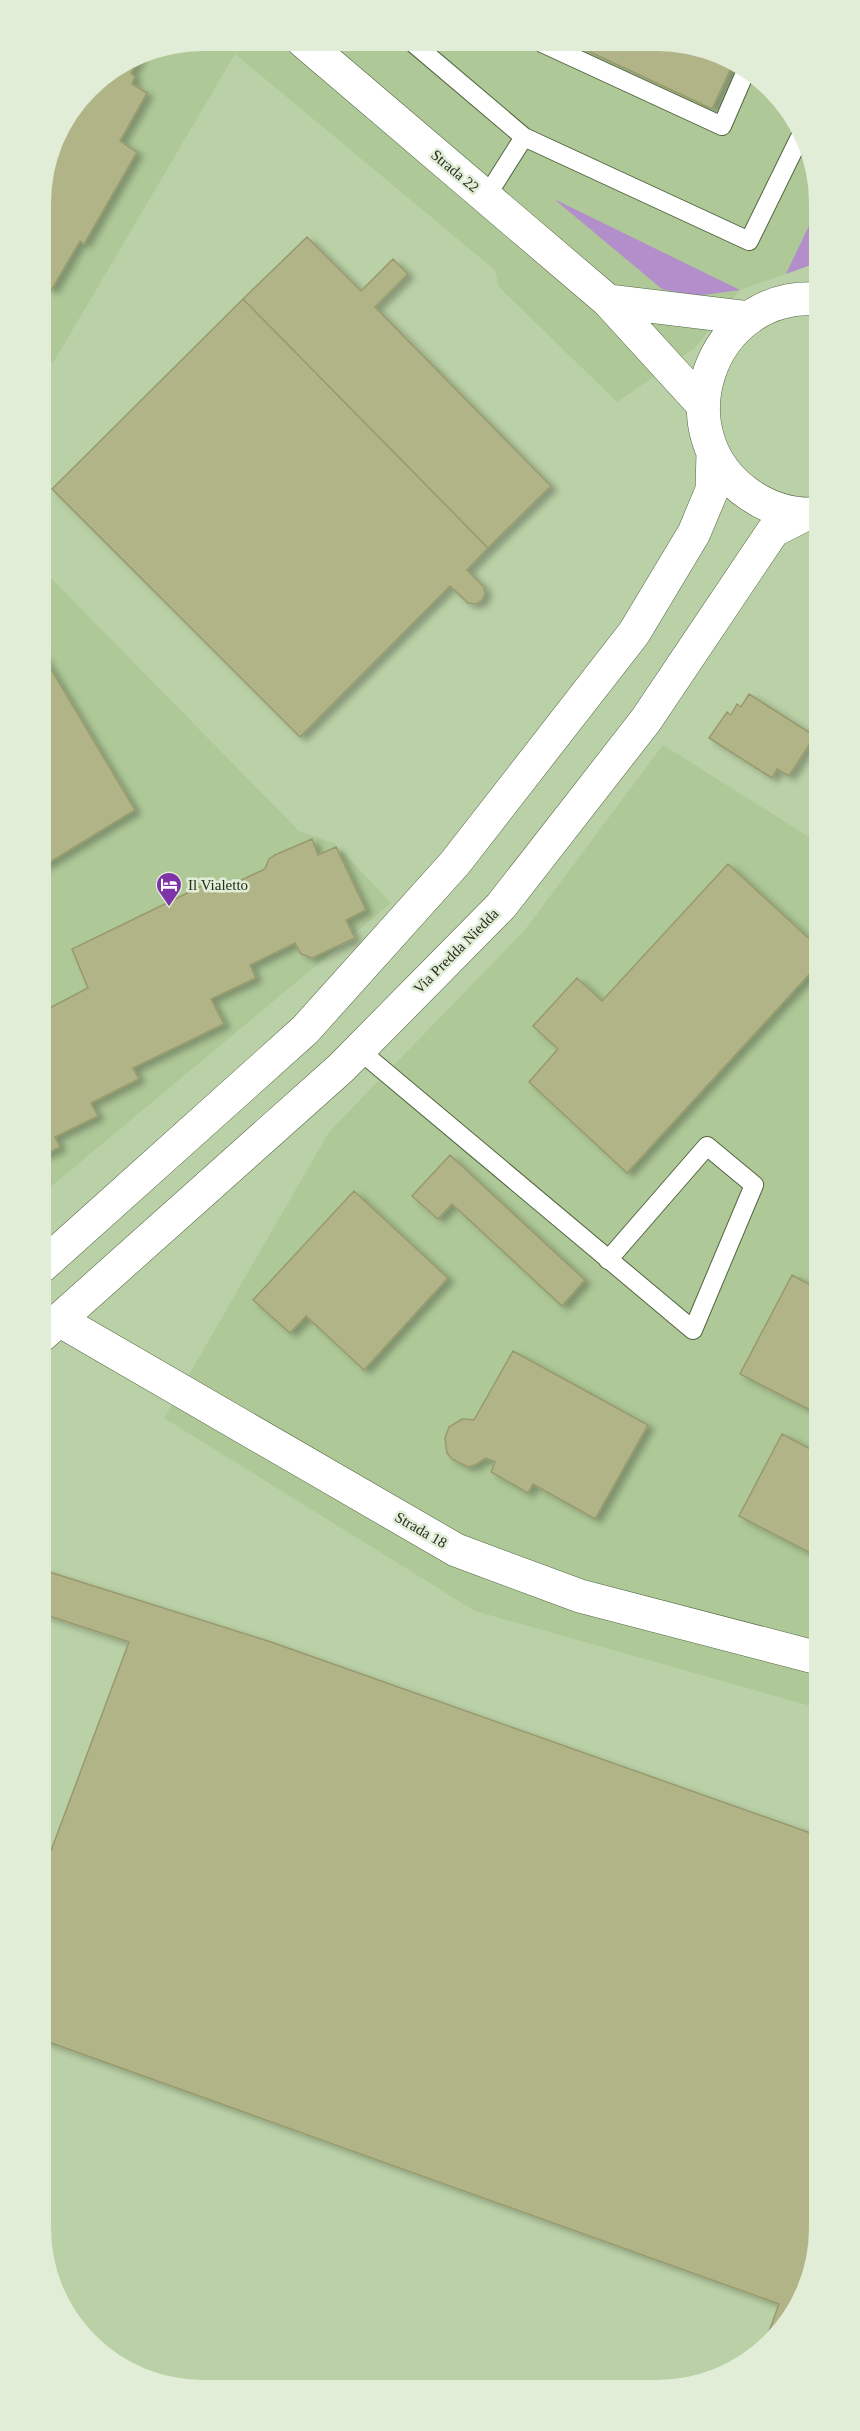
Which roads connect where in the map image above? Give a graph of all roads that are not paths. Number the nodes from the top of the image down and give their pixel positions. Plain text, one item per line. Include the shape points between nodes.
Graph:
1 (315, 51) edge
2 (423, 51) edge
3 (559, 51) edge
4 (743, 78) edge
5 (524, 137) junction
6 (797, 144) edge
7 (486, 197) junction
8 (809, 297) edge
9 (608, 301) junction
10 (749, 318) junction
11 (704, 405) junction
12 (713, 452) junction
13 (809, 514) edge
14 (809, 515) edge
15 (359, 1050) junction
16 (51, 1258) edge
17 (608, 1260) junction
18 (51, 1328) edge
19 (809, 1656) edge

1 - 7 main road, Strada 22
2 - 5 lane
3 - 4 lane via 722,126
5 - 6 lane via 749,242
5 - 7 lane
7 - 9 main road, Strada 22
8 - 10 main road via 765,308
9 - 10 main road
9 - 11 main road, Strada 22
10 - 11 main road via 729,335 716,356 706,380
11 - 12 main road
12 - 13 main road via 742,489 761,502
12 - 16 main road via 712,490 694,533 634,633 455,863 305,1030
14 - 15 main road, Via Predda Niedda via 773,531 646,720 501,906
15 - 17 lane
15 - 18 main road, Via Predda Niedda
17 - 17 lane via 693,1330 754,1185 707,1146
18 - 19 main road, Strada 18 via 456,1550 580,1596

